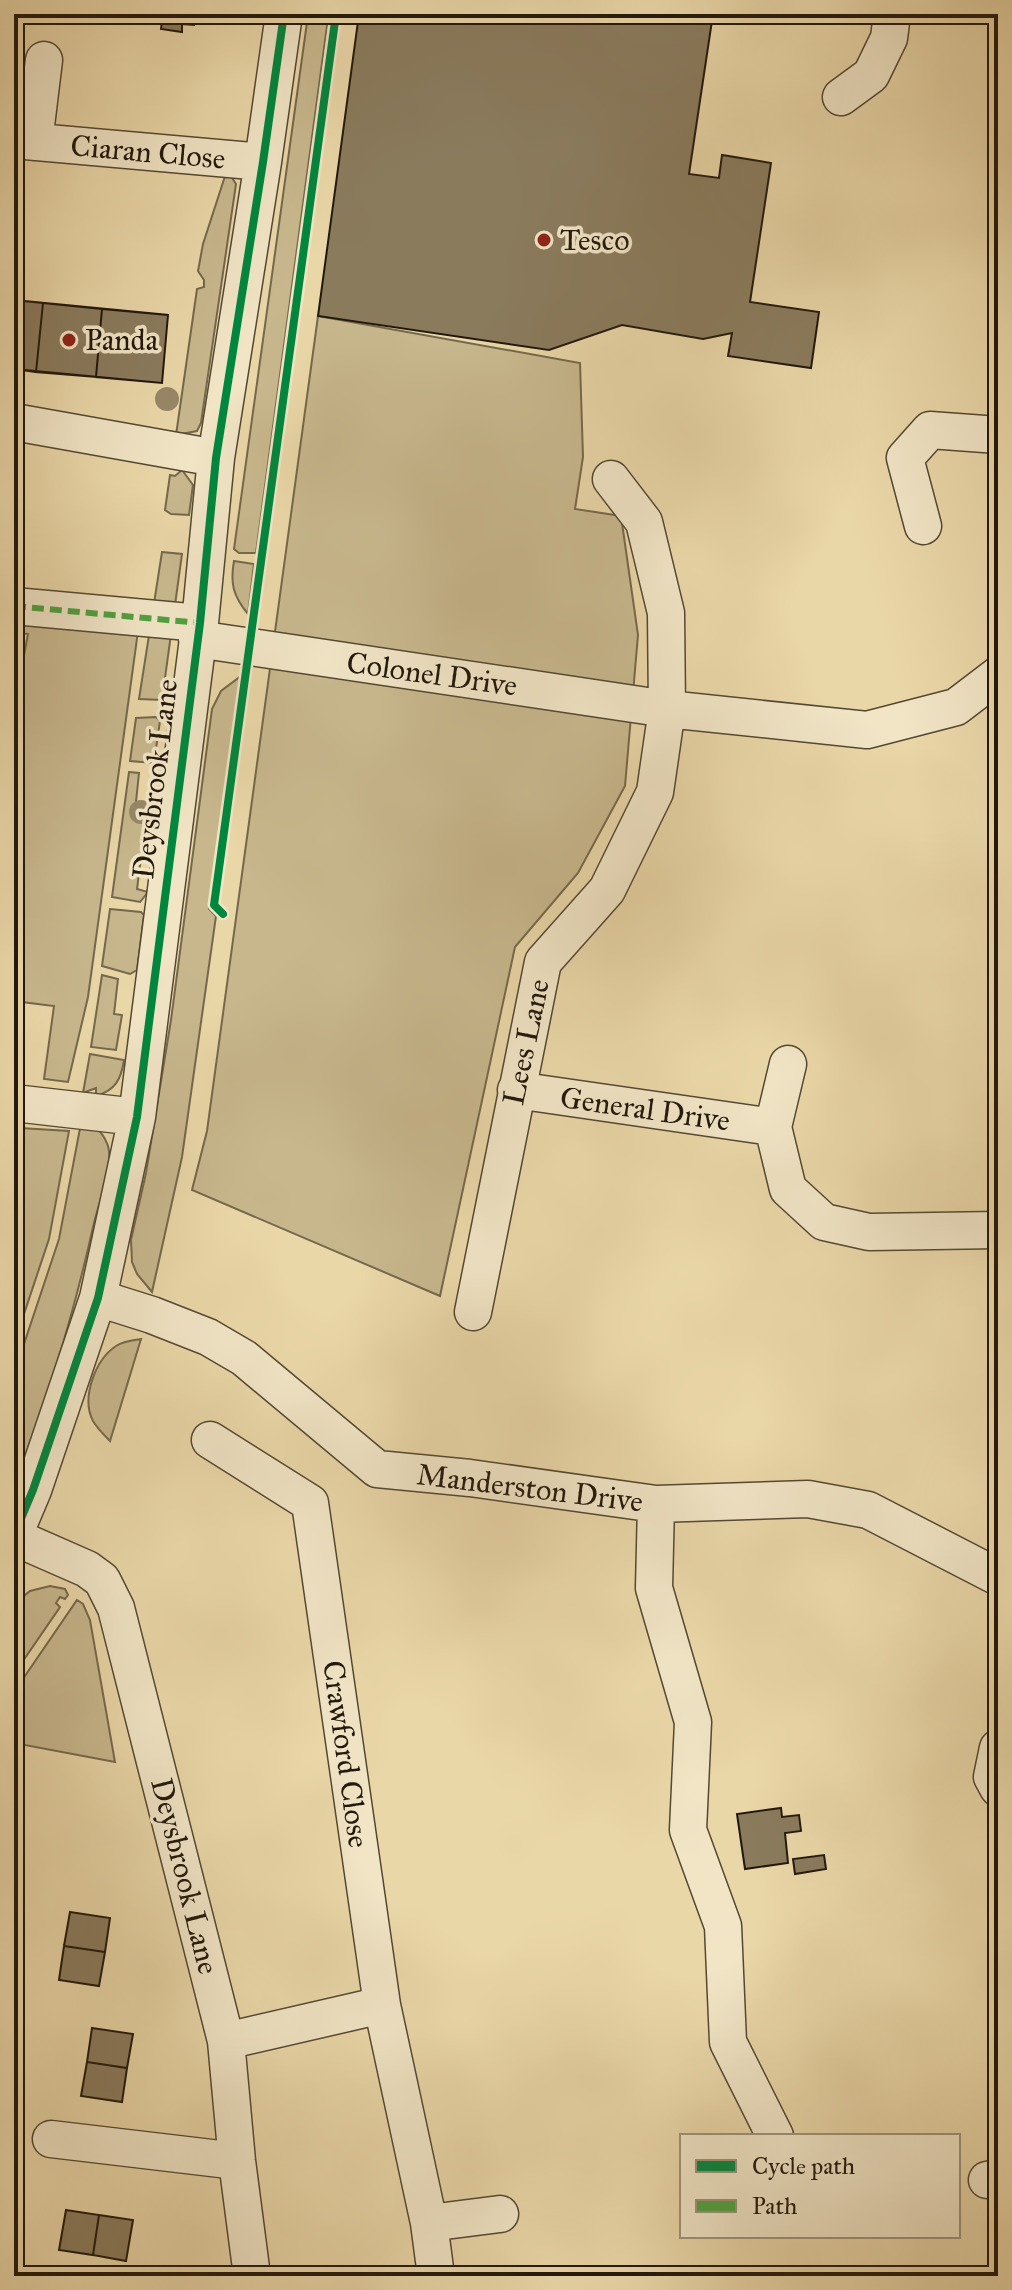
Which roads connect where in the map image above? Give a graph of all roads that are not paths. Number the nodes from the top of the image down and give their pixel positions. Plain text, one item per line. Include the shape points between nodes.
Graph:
1 (284, 14) edge
2 (892, 14) edge
3 (44, 60) dead end
4 (841, 97) dead end
5 (24, 141) edge
6 (263, 162) junction
7 (14, 422) edge
8 (998, 435) edge
9 (216, 458) junction
10 (611, 479) dead end
11 (923, 526) dead end
12 (14, 606) edge
13 (199, 631) junction
14 (998, 675) edge
15 (667, 709) junction
16 (788, 1064) dead end
17 (516, 1090) junction
18 (14, 1103) edge
19 (137, 1117) junction
20 (773, 1127) junction
21 (998, 1230) edge
22 (98, 1298) junction
23 (473, 1312) dead end
24 (210, 1440) dead end
25 (656, 1504) junction
26 (14, 1536) edge
27 (998, 1577) edge
28 (998, 1748) edge
29 (998, 1788) edge
30 (382, 2005) junction
31 (226, 2041) junction
32 (774, 2134) edge
33 (51, 2139) dead end
34 (237, 2161) junction
35 (500, 2214) dead end
36 (429, 2223) junction
37 (252, 2276) edge
38 (436, 2276) edge

1 - 6 street, Deysbrook Lane
2 - 4 street via 889,38 871,75
3 - 5 street, Ciaran Close
5 - 6 street, Ciaran Close
6 - 9 street, Deysbrook Lane
7 - 9 street
8 - 11 street via 930,430 905,458
9 - 13 street, Deysbrook Lane
10 - 15 street via 644,522 648,537 666,613
12 - 13 street, Colonel Drive
13 - 15 street, Colonel Drive
13 - 19 street, Deysbrook Lane
14 - 15 street, Colonel Drive via 956,707 867,730
15 - 17 street, Lees Lane via 655,792 607,890 543,962
16 - 20 street, General Drive
17 - 20 street, General Drive
17 - 23 street, Lees Lane
18 - 19 street
19 - 22 street, Deysbrook Lane
20 - 21 street, General Drive via 788,1189 824,1222 869,1232
22 - 25 street, Manderston Drive via 208,1337 244,1358 377,1469
22 - 26 street, Deysbrook Lane
24 - 30 street, Crawford Close via 310,1503
25 - 27 street, Manderston Drive via 808,1499 868,1510
25 - 32 street via 654,1588 693,1722 688,1830 723,1926 728,2042
26 - 31 street, Deysbrook Lane via 87,1569 102,1580 116,1608
28 - 29 street via 992,1777
30 - 31 street
30 - 36 street, Crawford Close
31 - 34 street, Deysbrook Lane
33 - 34 street
34 - 37 street, Deysbrook Lane
35 - 36 street
36 - 38 street, Crawford Close

